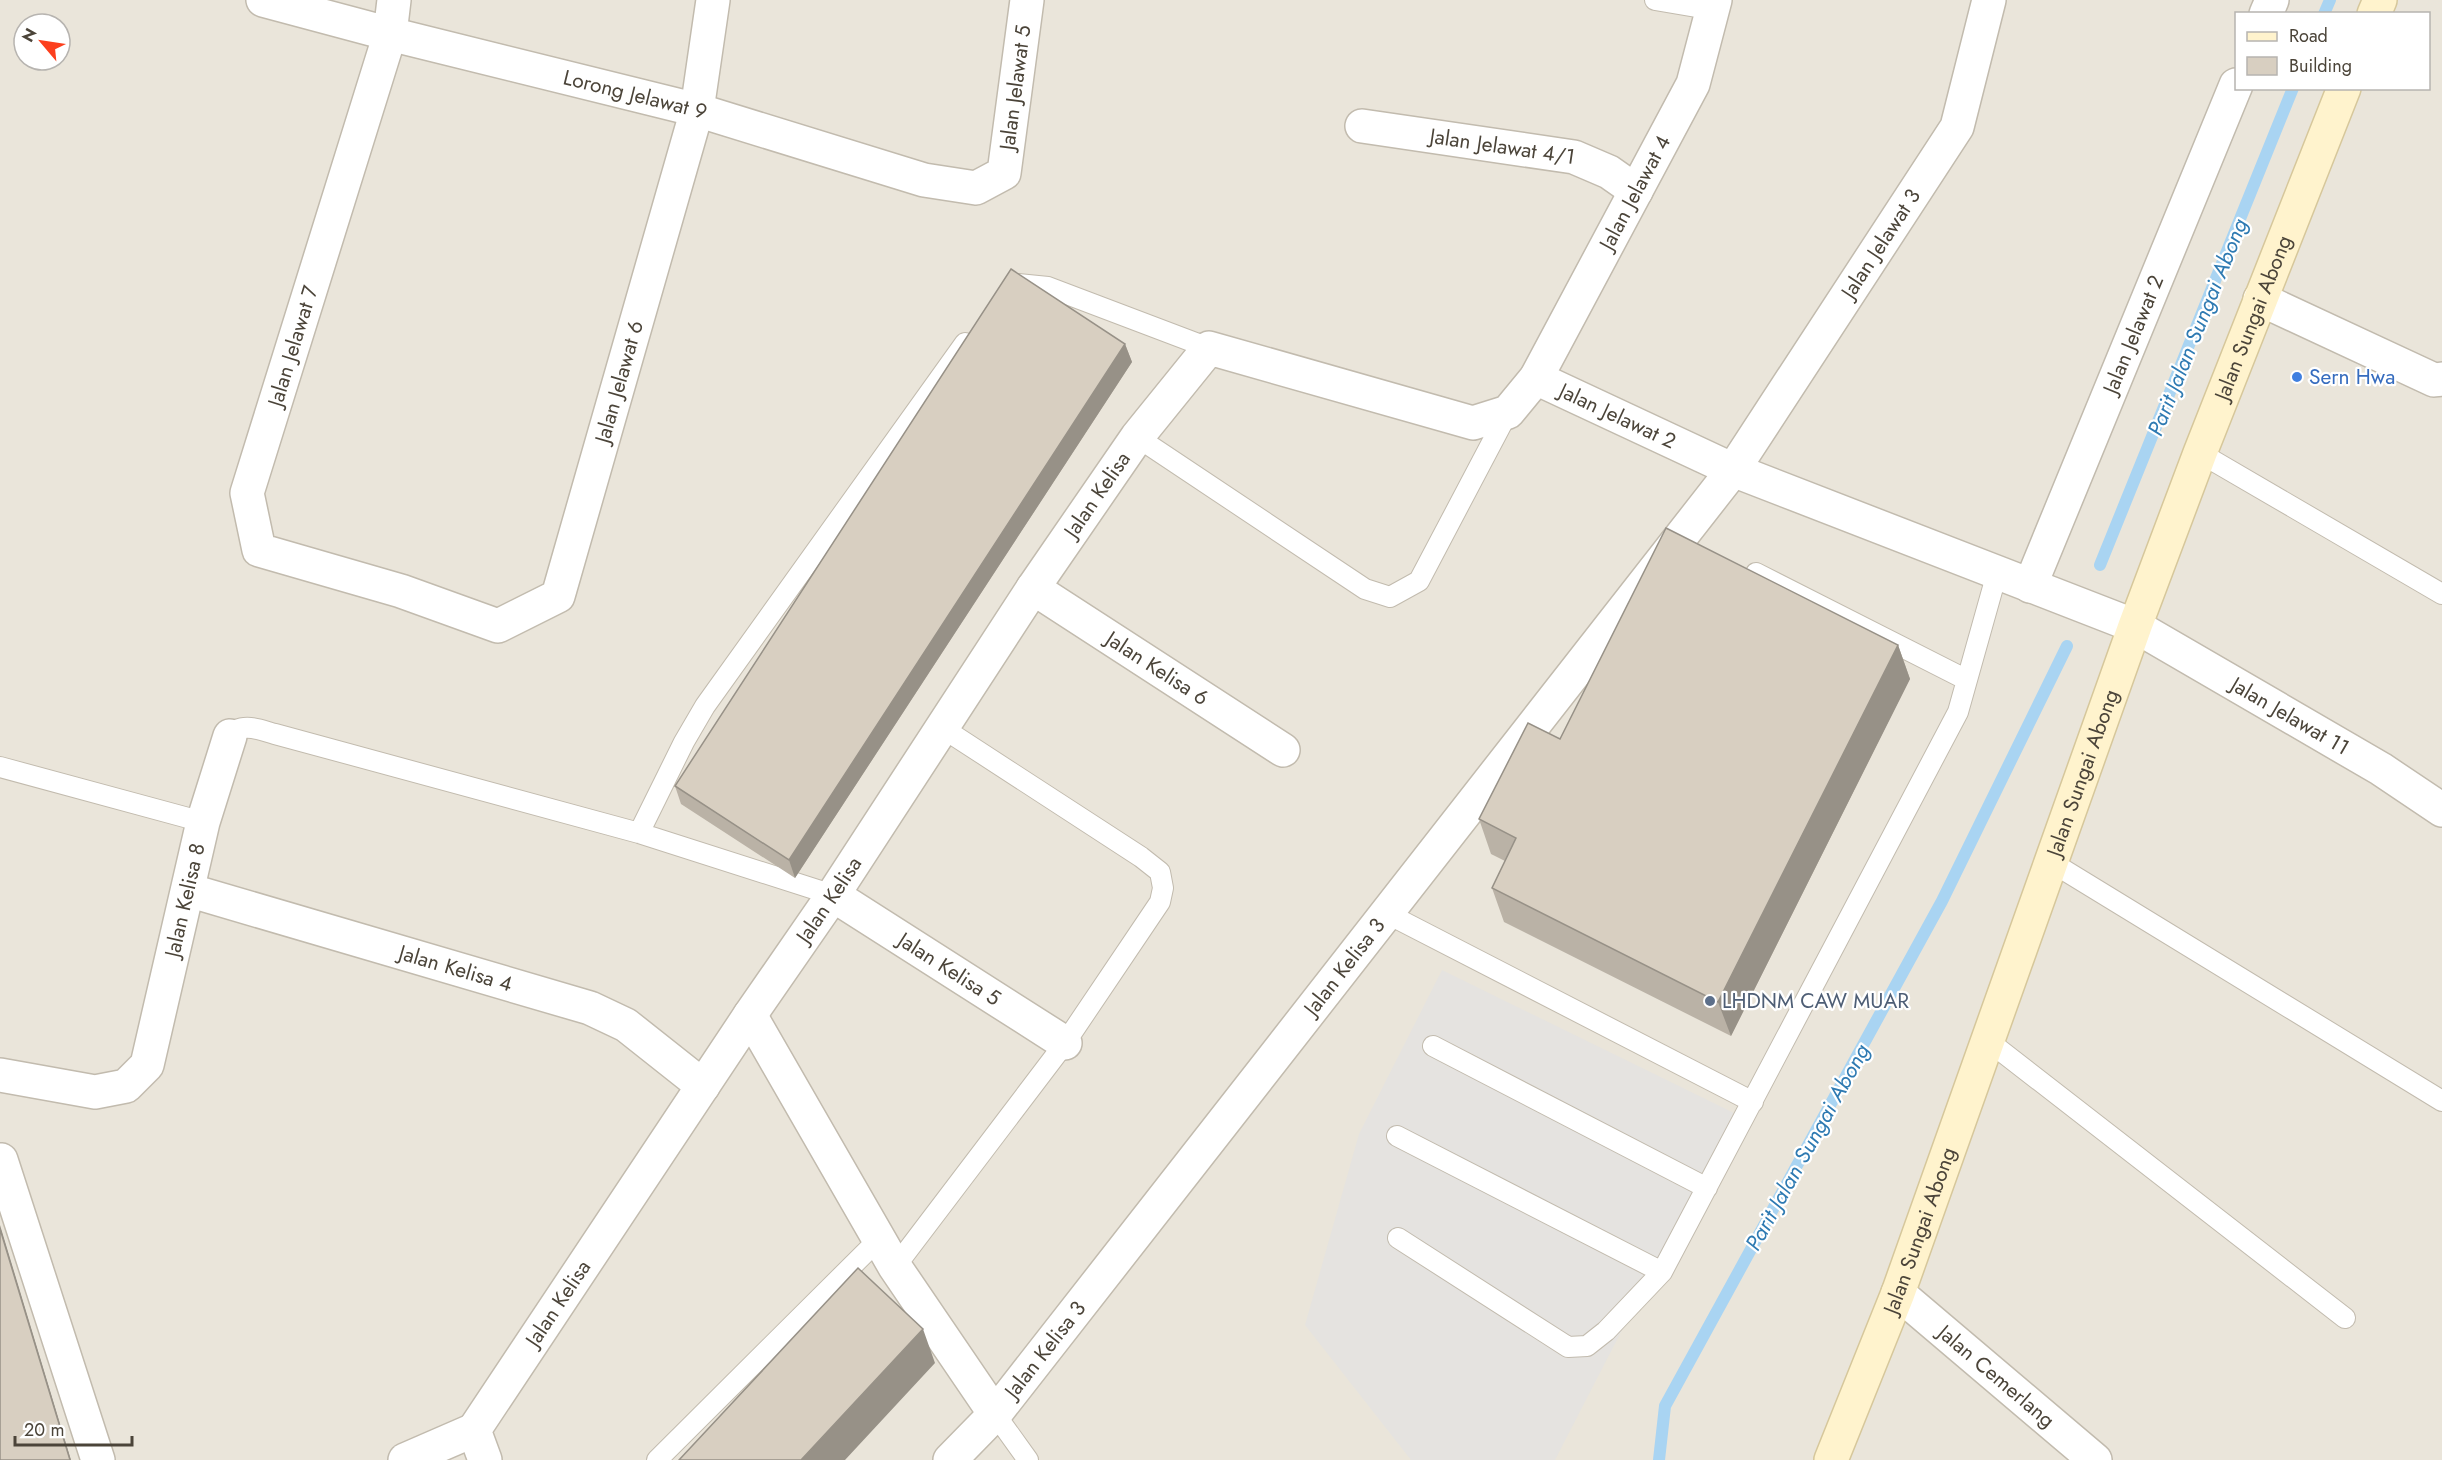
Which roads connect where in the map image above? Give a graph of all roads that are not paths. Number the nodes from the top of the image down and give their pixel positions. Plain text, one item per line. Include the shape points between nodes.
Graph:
1 (262, 0) edge
2 (394, 0) edge
3 (712, 0) edge
4 (1027, 0) edge
5 (1654, 0) edge
6 (1989, 0) edge
7 (1714, 5) edge
8 (390, 34) junction
9 (2235, 88) edge
10 (2343, 90) edge
11 (698, 110) junction
12 (1362, 126) dead end
13 (1004, 173) joint
14 (1636, 191) junction
15 (2260, 299) junction
16 (997, 300) edge
17 (975, 328) edge
18 (1209, 348) junction
19 (1536, 378) junction
20 (2442, 379) edge
21 (1508, 412) junction
22 (1137, 437) junction
23 (2200, 453) junction
24 (1733, 470) junction
25 (1755, 573) edge
26 (1996, 573) junction
27 (1033, 588) junction
28 (2041, 590) junction
29 (401, 591) joint
30 (2442, 594) edge
31 (2135, 626) junction
32 (1967, 680) junction
33 (942, 727) junction
34 (230, 736) joint
35 (1283, 750) dead end
36 (0, 767) edge
37 (2442, 810) edge
38 (203, 822) junction
39 (639, 833) junction
40 (2051, 862) junction
41 (188, 890) junction
42 (832, 895) junction
43 (1388, 914) junction
44 (750, 1015) junction
45 (1988, 1040) junction
46 (1065, 1043) junction
47 (1433, 1046) dead end
48 (0, 1075) edge
49 (704, 1086) junction
50 (2442, 1101) edge
51 (1753, 1102) junction
52 (1397, 1136) dead end
53 (1, 1160) edge
54 (1707, 1188) junction
55 (1398, 1238) dead end
56 (879, 1239) junction
57 (895, 1267) junction
58 (1662, 1272) junction
59 (1898, 1293) junction
60 (2345, 1318) dead end
61 (995, 1414) junction
62 (479, 1445) edge
63 (98, 1460) edge
64 (405, 1460) edge
65 (657, 1460) edge
66 (950, 1460) edge
67 (1028, 1460) edge
68 (1831, 1460) edge
69 (2095, 1460) edge

1 - 8 street, Lorong Jelawat 9
2 - 8 street, Jalan Jelawat 7
3 - 11 street, Jalan Jelawat 6
4 - 13 street, Jalan Jelawat 5
5 - 7 lane
6 - 24 street, Jalan Jelawat 3 via 1958,127
7 - 14 street, Jalan Jelawat 4 via 1693,84
8 - 11 street, Lorong Jelawat 9
8 - 29 street, Jalan Jelawat 7 via 247,493 258,550
9 - 28 street, Jalan Jelawat 2
10 - 15 street, Jalan Sungai Abong
11 - 13 street, Lorong Jelawat 9 via 924,180 976,188
11 - 29 street, Jalan Jelawat 6 via 558,596 498,626
12 - 14 street, Jalan Jelawat 4/1 via 1574,157 1609,172
14 - 19 street, Jalan Jelawat 4
15 - 20 street via 2434,380
15 - 23 street, Jalan Sungai Abong
16 - 18 lane via 1018,285 1048,287
17 - 39 lane via 705,706
18 - 21 street via 1473,423
18 - 22 street, Jalan Kelisa
19 - 21 street, Jalan Jelawat 2
19 - 24 street, Jalan Jelawat 2
21 - 22 lane via 1419,581 1390,597 1365,589
22 - 27 street, Jalan Kelisa
23 - 30 lane
23 - 31 street, Jalan Sungai Abong
24 - 26 street, Jalan Jelawat 2
24 - 43 street, Jalan Kelisa 3
25 - 32 lane
26 - 28 street, Jalan Jelawat 2
26 - 32 lane
27 - 33 street, Jalan Kelisa
27 - 35 street, Jalan Kelisa 6
28 - 31 street
31 - 37 street, Jalan Jelawat 11 via 2380,769
31 - 40 street, Jalan Sungai Abong
32 - 51 lane via 1958,712
33 - 42 street, Jalan Kelisa
33 - 46 lane via 1160,872 1160,902
34 - 38 street, Jalan Kelisa 8
34 - 39 lane via 246,727
36 - 38 lane
38 - 41 street, Jalan Kelisa 8
39 - 42 lane
40 - 45 street, Jalan Sungai Abong
40 - 50 lane
41 - 48 street, Jalan Kelisa 8 via 147,1065 126,1086 95,1092
41 - 49 street, Jalan Kelisa 4 via 590,1008 626,1024
42 - 44 street, Jalan Kelisa
42 - 46 street, Jalan Kelisa 5
43 - 51 lane
43 - 61 street, Jalan Kelisa 3
44 - 49 street, Jalan Kelisa
44 - 56 street
45 - 59 street, Jalan Sungai Abong
45 - 60 lane
46 - 57 lane
47 - 54 lane
49 - 62 street, Jalan Kelisa
51 - 54 lane
52 - 58 lane
53 - 63 street
54 - 58 lane
55 - 58 lane via 1568,1347 1587,1346 1596,1339
56 - 57 street
56 - 65 lane
57 - 61 street
59 - 68 street, Jalan Sungai Abong
59 - 69 street, Jalan Cemerlang
61 - 66 street, Jalan Kelisa 3
61 - 67 lane
62 - 64 street

